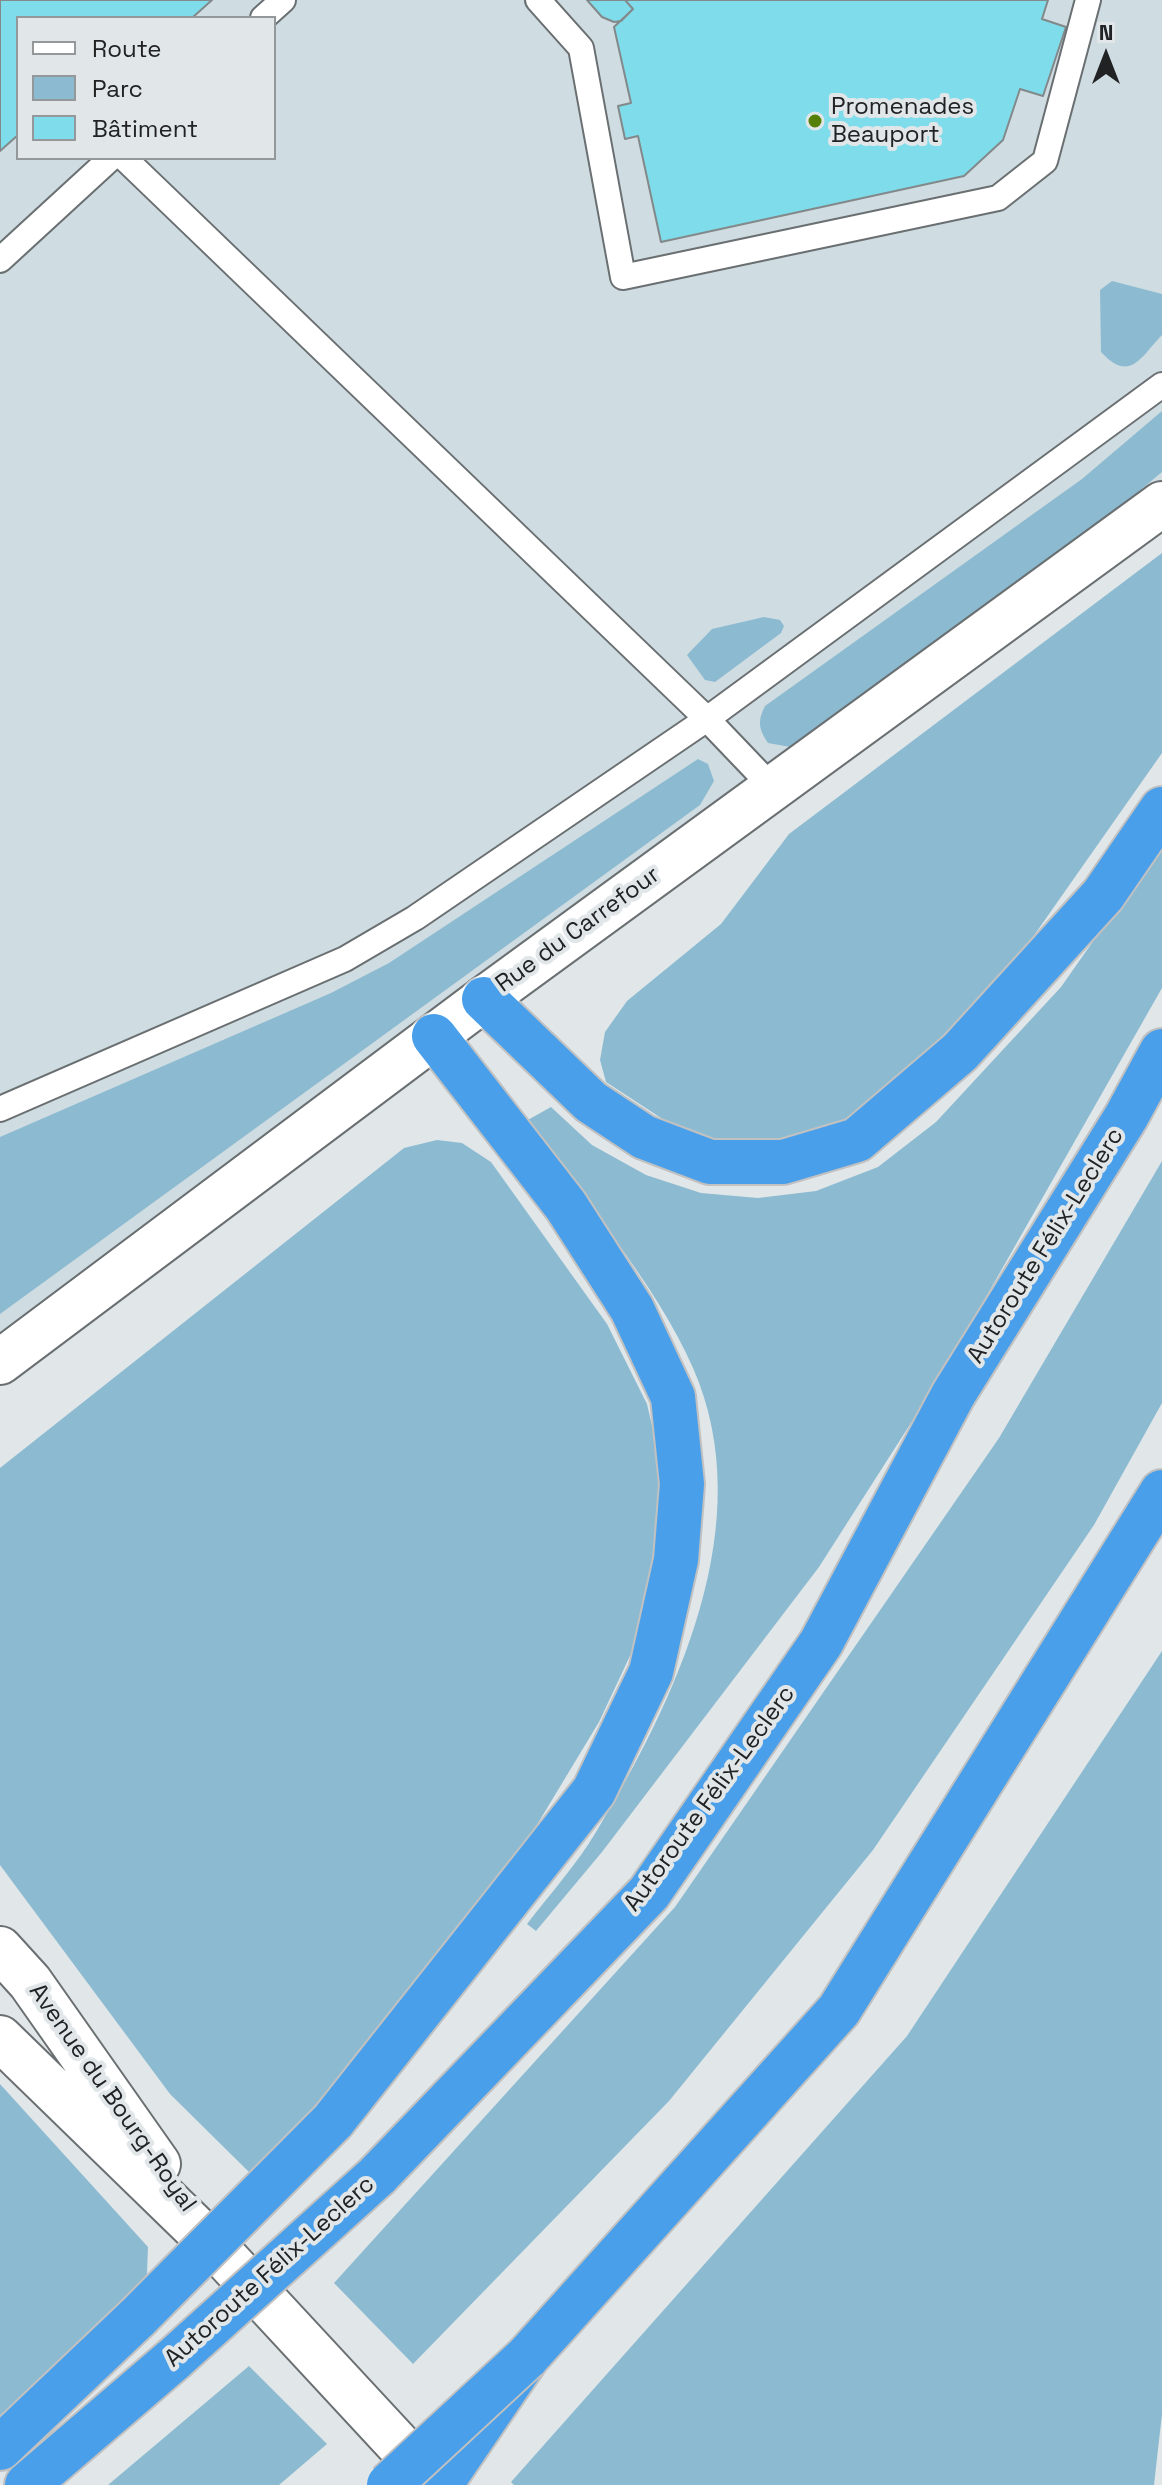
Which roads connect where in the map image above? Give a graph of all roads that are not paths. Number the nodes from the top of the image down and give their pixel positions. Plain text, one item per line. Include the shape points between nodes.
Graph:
1 (283, 0) edge
2 (538, 0) edge
3 (1088, 0) edge
4 (265, 16) edge
5 (109, 160) edge
6 (126, 160) edge
7 (0, 260) edge
8 (1162, 385) edge
9 (1162, 504) edge
10 (707, 719) junction
11 (773, 788) junction
12 (1162, 809) edge
13 (484, 999) junction
14 (434, 1036) junction
15 (1162, 1051) edge
16 (0, 1109) edge
17 (0, 1362) edge
18 (1162, 1492) edge
19 (0, 1949) edge
20 (0, 2038) edge
21 (219, 2251) junction
22 (527, 2357) junction
23 (0, 2448) edge
24 (27, 2485) edge
25 (389, 2485) edge
26 (438, 2485) edge

1 - 4 lane
2 - 3 lane via 581,48 623,277 998,198 1045,161
5 - 7 lane
6 - 10 lane
8 - 10 lane
9 - 11 street, Rue du Carrefour
10 - 11 lane
10 - 16 lane via 415,918 345,959
11 - 13 street, Rue du Carrefour
12 - 13 highway via 1103,895 960,1052 857,1140 783,1162 710,1162 644,1137 591,1102
13 - 14 street, Rue du Carrefour
14 - 17 street, Rue du Carrefour
14 - 23 highway, bridge via 566,1206 632,1309 673,1397 682,1484 677,1545 651,1672 594,1791 333,2121
15 - 24 highway, Autoroute Félix-Leclerc, bridge via 953,1395 821,1643 649,1893 377,2176
18 - 22 highway via 839,2010
19 - 21 street, Avenue du Bourg-Royal via 30,1982
20 - 21 street, Avenue du Bourg-Royal
21 - 26 street, Avenue du Bourg-Royal
22 - 25 highway, bridge
22 - 26 highway, bridge

